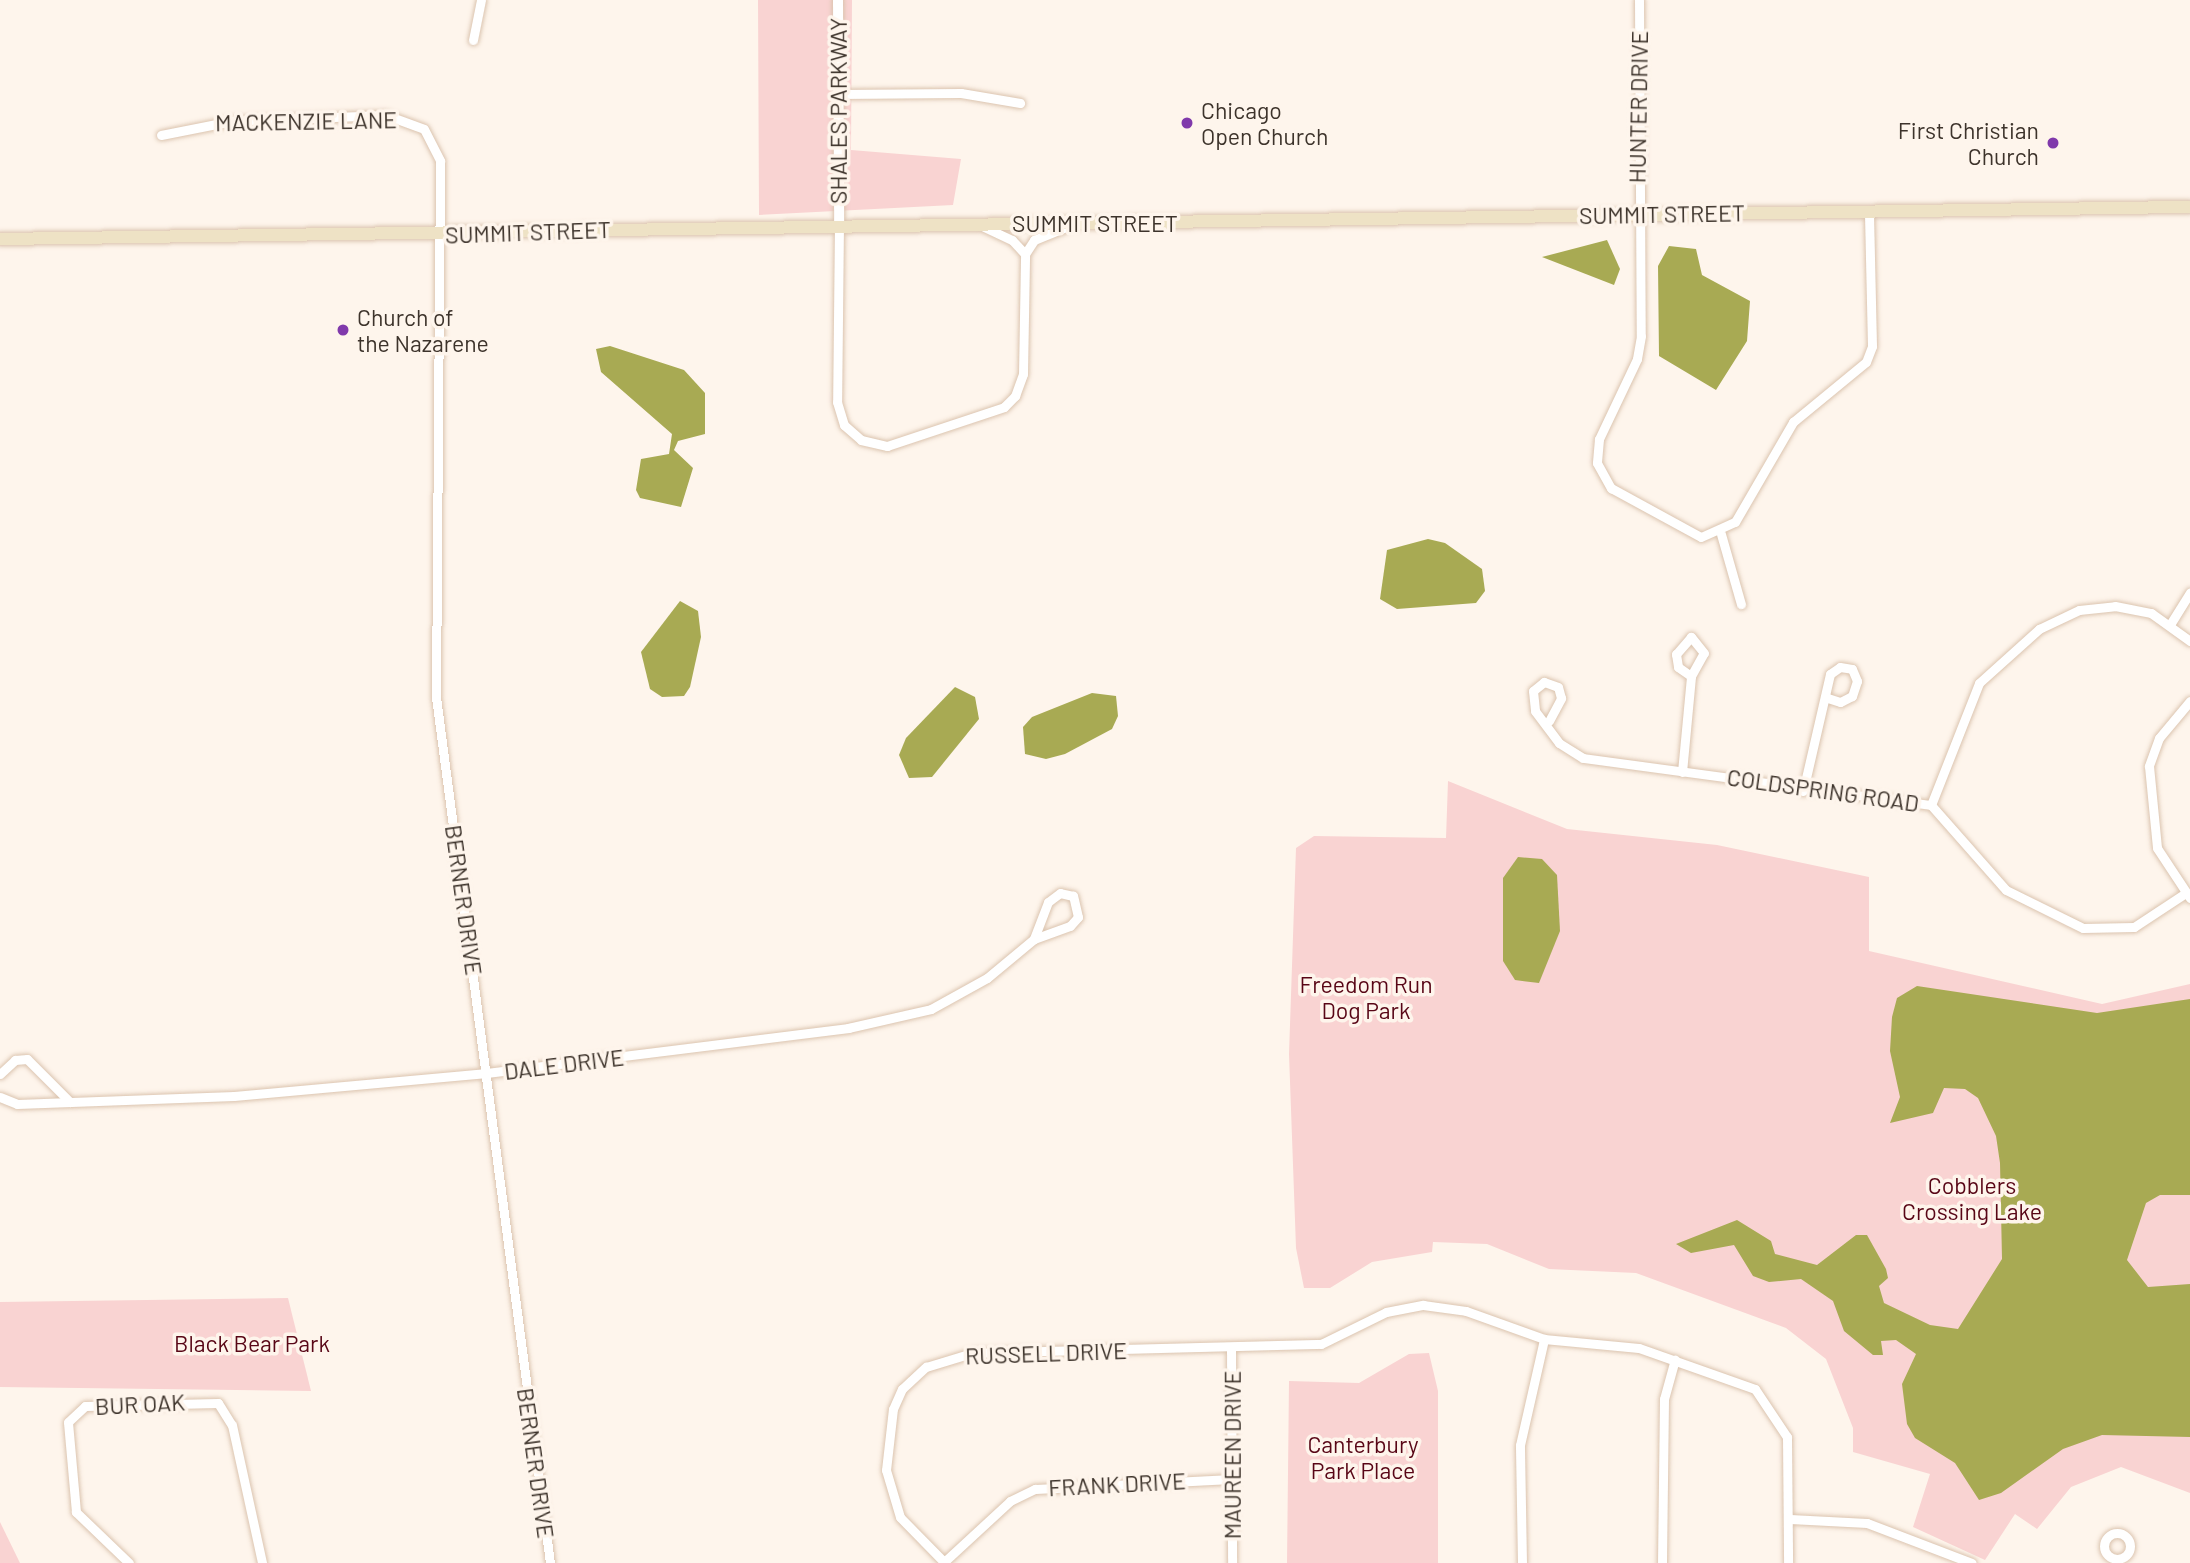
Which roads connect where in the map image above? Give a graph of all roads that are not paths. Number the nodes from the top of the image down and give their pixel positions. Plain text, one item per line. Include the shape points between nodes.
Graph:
1 (481, 0) edge
2 (838, 0) edge
3 (1640, 0) edge
4 (473, 40) dead end
5 (838, 94) junction
6 (1020, 103) dead end
7 (161, 135) dead end
8 (2190, 207) edge
9 (1869, 211) junction
10 (1637, 215) junction
11 (839, 223) junction
12 (969, 223) junction
13 (1095, 224) junction
14 (440, 234) junction
15 (0, 239) edge
16 (1025, 254) junction
17 (1721, 534) junction
18 (2190, 592) edge
19 (1741, 604) dead end
20 (2172, 623) junction
21 (2190, 641) edge
22 (1691, 676) dead end
23 (1828, 698) dead end
24 (2190, 701) edge
25 (1549, 721) dead end
26 (1682, 772) junction
27 (1803, 791) junction
28 (1931, 805) junction
29 (2187, 896) edge
30 (1034, 939) junction
31 (487, 1073) junction
32 (0, 1074) edge
33 (0, 1097) edge
34 (70, 1102) junction
35 (1544, 1339) junction
36 (1231, 1347) junction
37 (1675, 1359) junction
38 (1232, 1479) junction
39 (1790, 1519) junction
40 (944, 1562) edge
41 (129, 1563) edge
42 (261, 1563) edge
43 (550, 1563) edge
44 (1232, 1563) edge
45 (1522, 1563) edge
46 (1662, 1563) edge
47 (1788, 1563) edge
48 (1972, 1563) edge

1 - 4 street
2 - 5 street, SHALES PARKWAY
3 - 10 street, HUNTER DRIVE
5 - 6 street via 961,93
5 - 11 street, SHALES PARKWAY
7 - 14 street, MACKENZIE LANE via 232,121 409,119 434,142 440,161
8 - 9 main road, SUMMIT STREET
9 - 10 main road, SUMMIT STREET
9 - 17 street via 1872,346 1866,362 1807,405 1749,505
10 - 13 main road, SUMMIT STREET
10 - 17 street, HUNTER DRIVE via 1641,336 1637,359 1599,439 1597,463 1620,495 1701,537
11 - 12 main road, SUMMIT STREET
11 - 14 main road, SUMMIT STREET
11 - 16 street via 836,402 844,425 861,440 887,446 1004,407 1015,396 1023,374
12 - 13 main road, SUMMIT STREET
12 - 16 street via 996,231
13 - 16 street via 1048,232
14 - 15 main road, SUMMIT STREET
14 - 31 street, BERNER DRIVE via 436,697
17 - 19 street
18 - 20 street
20 - 21 street
20 - 28 street via 2133,609 2097,606 2062,615 2030,636 1972,694
22 - 26 street
23 - 27 street
24 - 29 street via 2159,738 2149,766 2153,833
25 - 26 street, COLDSPRING ROAD via 1559,743 1583,758
26 - 27 street, COLDSPRING ROAD
27 - 28 street, COLDSPRING ROAD
28 - 29 street, COLDSPRING ROAD via 2006,890 2083,928 2134,927
30 - 30 street, DALE DRIVE via 1048,902 1060,893 1073,896 1079,917
30 - 31 street, DALE DRIVE via 942,1003 891,1021
31 - 34 street, DALE DRIVE via 234,1096
31 - 43 street, BERNER DRIVE
32 - 34 street via 15,1060 27,1059
33 - 34 street, DALE DRIVE via 17,1104
35 - 36 street, RUSSELL DRIVE via 1466,1311 1423,1305 1386,1312 1321,1344
35 - 37 street, RUSSELL DRIVE via 1617,1344
35 - 45 street via 1520,1445
36 - 38 street, MAUREEN DRIVE
36 - 40 street, RUSSELL DRIVE via 972,1353 926,1367 902,1389 893,1409 887,1478 901,1517
37 - 39 street, RUSSELL DRIVE via 1745,1383 1773,1409 1790,1454
37 - 46 street via 1664,1399
38 - 40 street, FRANK DRIVE via 1035,1489 1010,1501
38 - 44 street, MAUREEN DRIVE
39 - 47 street, RUSSELL DRIVE
39 - 48 street via 1867,1523
41 - 42 street, BUR OAK via 76,1512 67,1439 70,1416 85,1406 219,1403 232,1425

